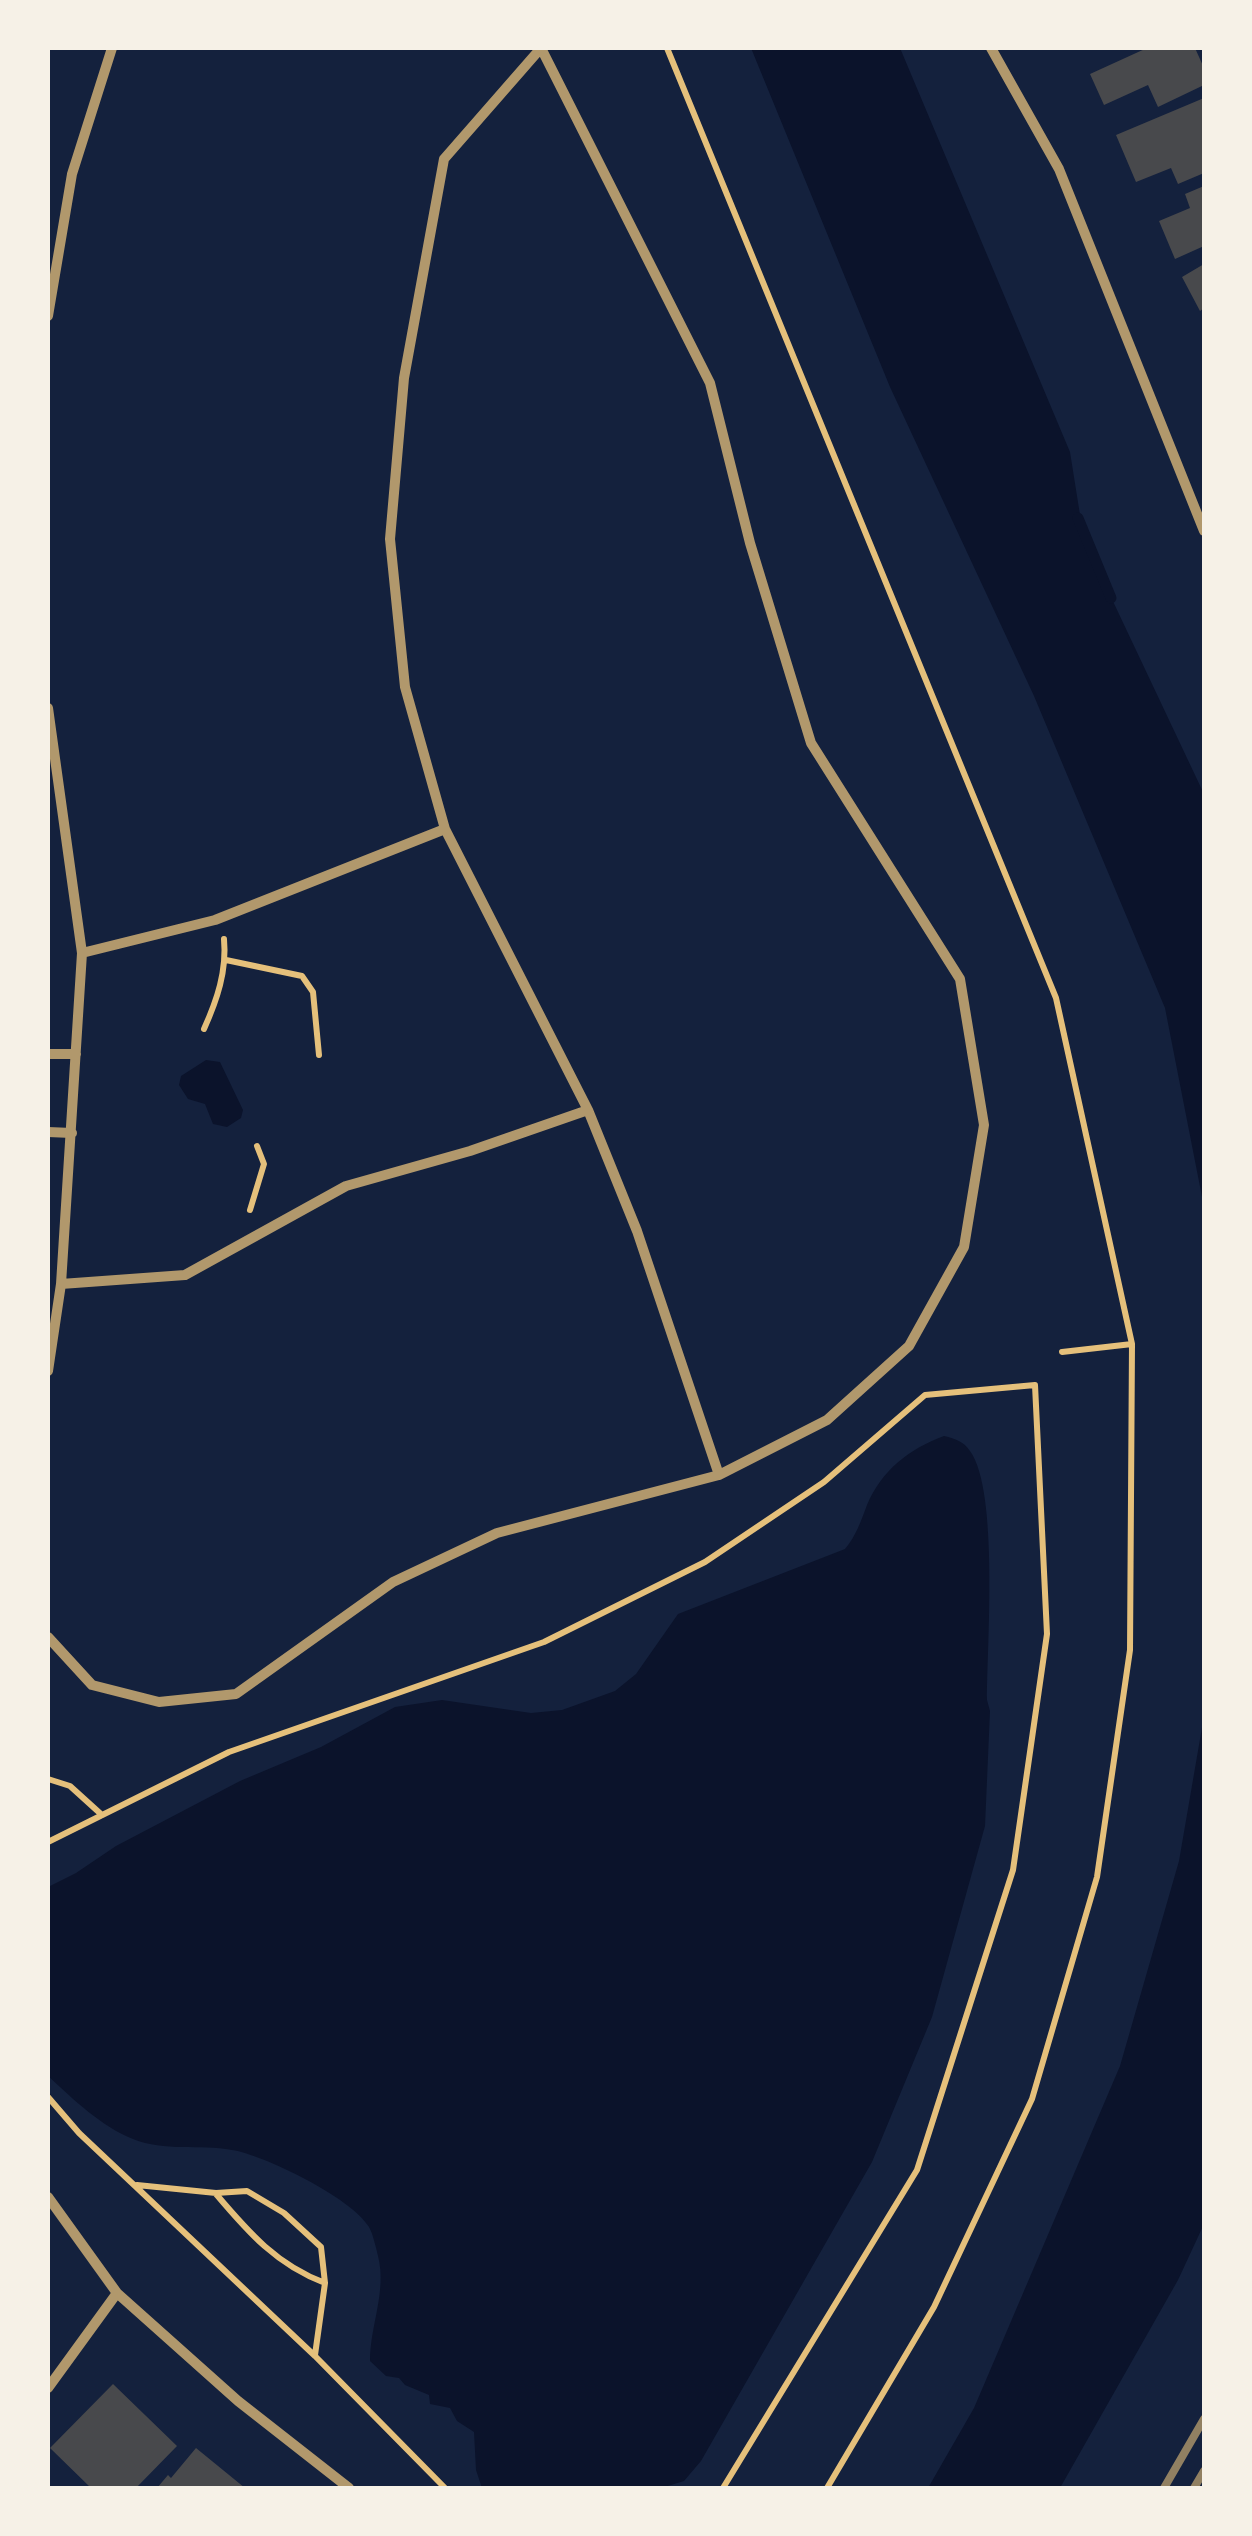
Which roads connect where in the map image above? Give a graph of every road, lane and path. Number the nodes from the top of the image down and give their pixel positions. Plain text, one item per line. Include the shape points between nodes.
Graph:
1 (112, 48) edge
2 (541, 48) edge
3 (991, 48) edge
4 (48, 316) edge
5 (1204, 531) edge
6 (48, 708) edge
7 (446, 829) junction
8 (215, 920) junction
9 (82, 953) junction
10 (226, 960) junction
11 (204, 1030) dead end
12 (48, 1054) edge
13 (76, 1054) junction
14 (319, 1054) dead end
15 (588, 1110) junction
16 (48, 1132) edge
17 (72, 1134) junction
18 (257, 1146) dead end
19 (247, 1241) junction
20 (61, 1284) junction
21 (1132, 1344) dead end
22 (1062, 1352) dead end
23 (48, 1372) edge
24 (719, 1475) junction
25 (48, 1637) edge
26 (48, 1780) edge
27 (102, 1815) junction
28 (48, 1842) edge
29 (48, 2097) edge
30 (136, 2184) junction
31 (216, 2193) junction
32 (48, 2197) edge
33 (325, 2283) junction
34 (117, 2293) junction
35 (315, 2356) junction
36 (48, 2388) edge
37 (349, 2488) edge
38 (445, 2488) edge
39 (723, 2488) edge

1 - 4 street via 72,174
2 - 7 street via 444,159 404,378 390,539 405,687
2 - 24 street via 710,383 750,544 812,743 960,978 984,1125 964,1246 909,1346 828,1420
3 - 5 street via 1059,169
6 - 9 street
7 - 8 street
7 - 15 street
8 - 9 street
8 - 10 path
9 - 13 street
10 - 11 path
10 - 14 path via 302,976 313,992
12 - 13 street
13 - 17 street
15 - 19 street via 346,1186
15 - 24 street via 637,1231
16 - 17 street
17 - 20 street
18 - 19 path via 264,1164 246,1222
19 - 20 street via 185,1275
20 - 23 street
21 - 22 path
24 - 25 street via 497,1533 393,1582 236,1694 159,1702 92,1685
26 - 27 path via 70,1786
27 - 28 path
27 - 39 path via 229,1752 544,1642 705,1562 824,1482 925,1395 1035,1385 1047,1634 1013,1870 918,2170
29 - 30 path
30 - 31 path
30 - 35 path
31 - 33 path via 259,2245
31 - 33 path via 247,2191 284,2213 321,2247
32 - 34 street
33 - 35 path
34 - 36 street
34 - 37 street
35 - 38 path

